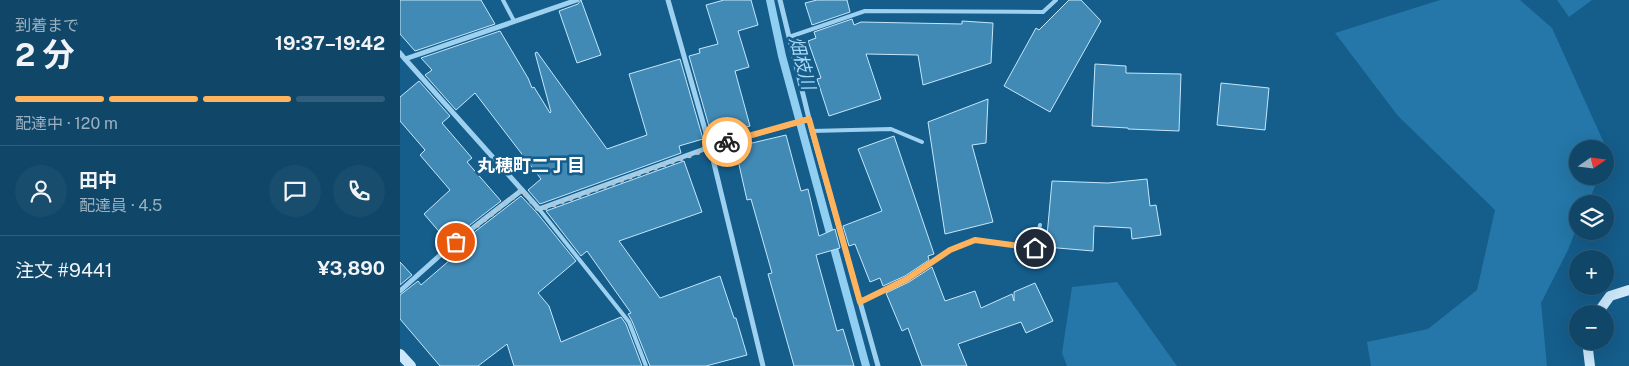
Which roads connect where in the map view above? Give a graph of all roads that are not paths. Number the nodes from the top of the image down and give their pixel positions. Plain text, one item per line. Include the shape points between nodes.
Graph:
1 (503, 0) edge
2 (577, 0) edge
3 (668, 0) edge
4 (780, 0) edge
5 (1056, 0) edge
6 (514, 21) junction
7 (789, 37) junction
8 (400, 53) edge
9 (405, 59) junction
10 (809, 119) junction
11 (812, 131) junction
12 (922, 142) dead end
13 (710, 147) junction
14 (522, 190) junction
15 (539, 210) junction
16 (1040, 225) dead end
17 (1629, 290) edge
18 (400, 291) edge
19 (860, 302) junction
20 (1603, 305) edge
21 (1588, 350) edge
22 (400, 354) edge
23 (412, 366) edge
24 (646, 366) edge
25 (762, 366) edge
26 (878, 366) edge
27 (1590, 366) edge

1 - 6 lane
2 - 6 street
3 - 13 street
4 - 7 street
5 - 7 lane via 1043,12 865,11
6 - 9 street
7 - 10 street
8 - 9 street
9 - 14 street
10 - 11 street
10 - 13 street
11 - 12 lane via 891,130
11 - 19 street
13 - 15 street
13 - 25 street
14 - 15 street
14 - 18 street
15 - 24 lane via 629,322
16 - 19 lane via 1035,248 975,240 950,250 907,279
17 - 20 street via 1610,296
19 - 26 street
21 - 27 street
22 - 23 street

